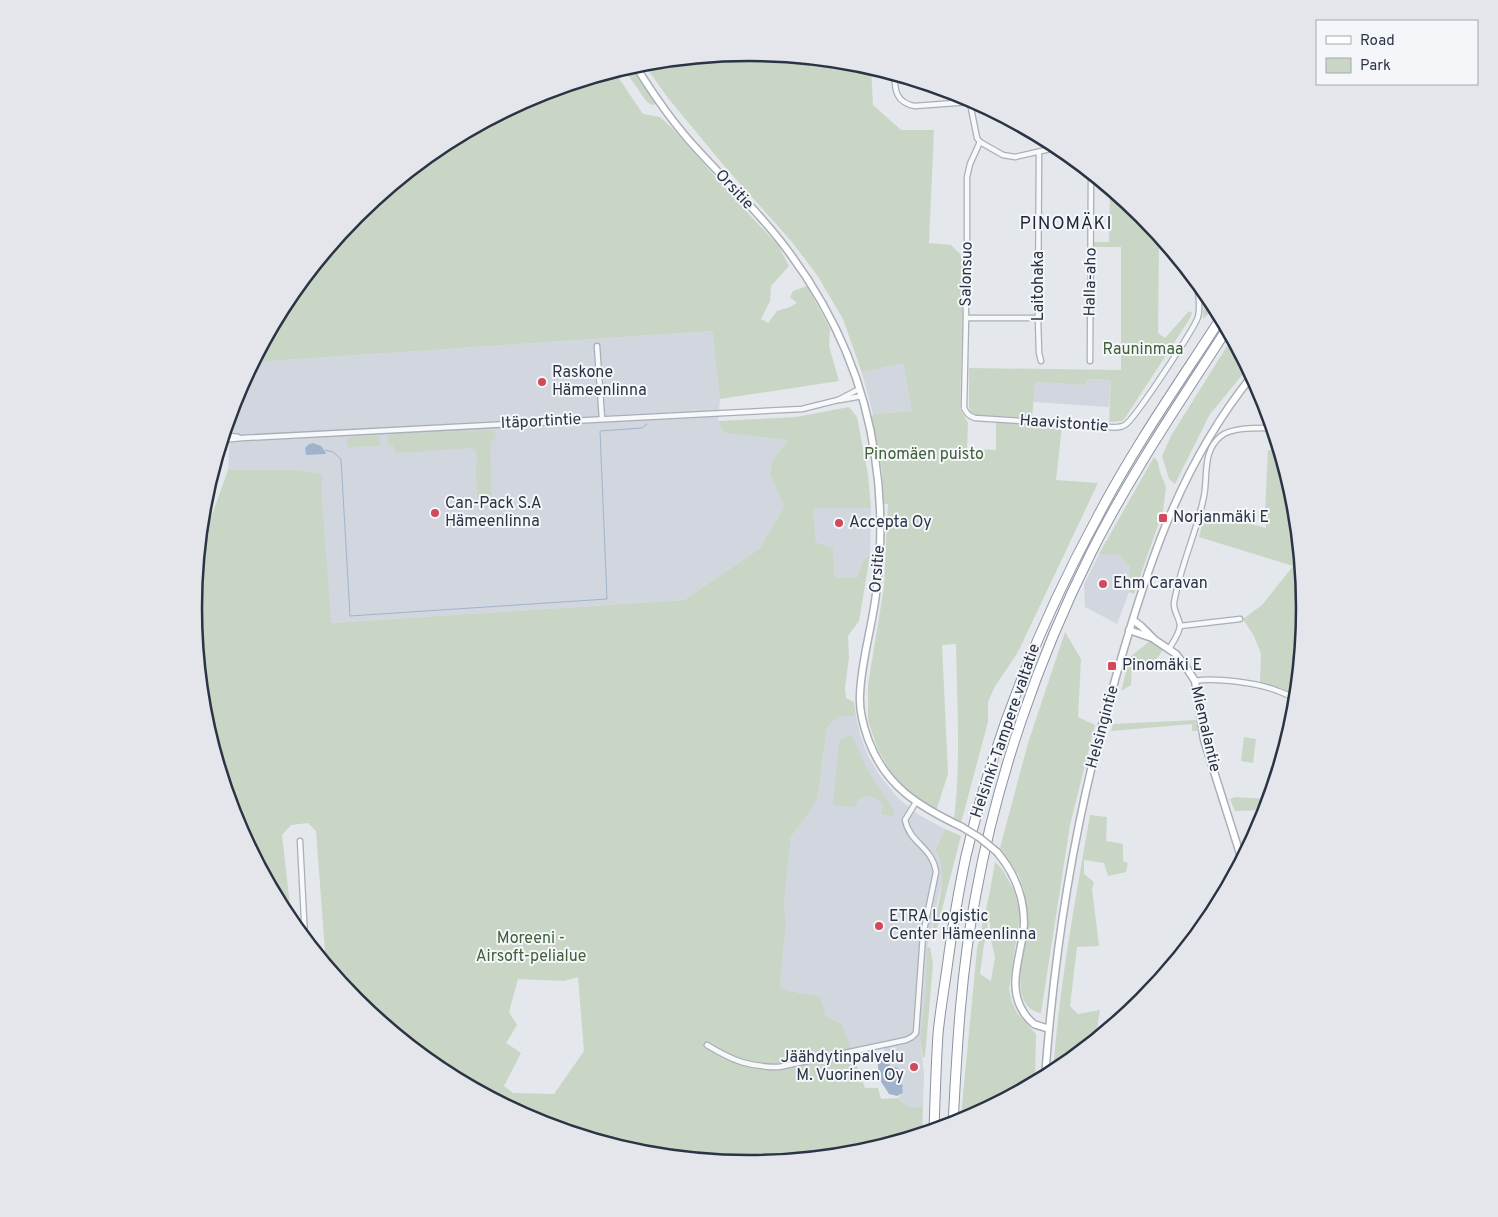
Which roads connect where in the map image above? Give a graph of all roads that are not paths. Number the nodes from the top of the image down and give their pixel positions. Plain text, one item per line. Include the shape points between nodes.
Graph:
1 (639, 73) edge
2 (894, 81) edge
3 (954, 102) edge
4 (971, 109) edge
5 (980, 142) junction
6 (1048, 150) edge
7 (1039, 152) junction
8 (1091, 181) edge
9 (1199, 297) edge
10 (966, 318) junction
11 (1038, 318) junction
12 (1217, 325) edge
13 (1223, 335) edge
14 (597, 346) dead end
15 (1041, 361) dead end
16 (1090, 361) dead end
17 (1247, 382) edge
18 (861, 392) junction
19 (964, 408) joint
20 (602, 419) junction
21 (1265, 429) edge
22 (230, 436) edge
23 (242, 438) junction
24 (229, 439) edge
25 (1240, 618) dead end
26 (1133, 620) junction
27 (1180, 626) junction
28 (1129, 630) junction
29 (1156, 640) junction
30 (1169, 649) junction
31 (1195, 681) junction
32 (1289, 696) edge
33 (916, 802) junction
34 (300, 841) dead end
35 (1239, 852) edge
36 (303, 926) edge
37 (1049, 1029) junction
38 (707, 1045) dead end
39 (1046, 1068) edge
40 (953, 1116) edge
41 (934, 1123) edge

1 - 18 main road, Orsitie via 676,124 781,241 800,268 839,335
2 - 3 street via 898,95 908,105
4 - 5 street
5 - 7 street via 1008,157
5 - 10 street, Salonsuo via 968,177
6 - 7 street
7 - 11 street, Laitohaka
8 - 16 street, Halla-aho
9 - 19 street, Haavistontie via 1198,316 1189,335 1136,414 1124,426 975,418
10 - 11 street
10 - 19 street, Salonsuo
11 - 15 street, Laitohaka
12 - 41 highway, Helsinki-Tampere valtatie via 1098,514 1037,640 1012,706 980,804 962,873 938,1032
13 - 40 highway, Helsinki-Tampere valtatie via 1128,484 1092,551 1060,618 1028,703 997,803 976,894 962,983
14 - 20 street
17 - 26 main road, Helsingintie via 1217,424 1185,480 1153,558
18 - 20 street, Itäportintie via 802,410
18 - 33 main road, Orsitie via 875,456 881,541 876,596 861,681 861,714 865,732 880,764 896,786
20 - 23 street, Itäportintie
21 - 27 street via 1229,431 1220,436 1209,450 1204,497 1174,605
22 - 23 street, Itäportintie
23 - 24 street, Itäportintie
25 - 27 street
26 - 28 main road, Helsingintie
26 - 29 main road, Miemalantie
27 - 30 street
28 - 29 main road, Miemalantie
28 - 37 main road, Helsingintie via 1096,748 1077,834 1062,920
29 - 30 main road, Miemalantie
30 - 31 main road, Miemalantie
31 - 32 street via 1264,686
31 - 35 main road, Miemalantie via 1204,740
33 - 37 main road, Orsitie, bridge via 980,838 1009,867 1021,897 1024,923 1015,985 1018,1001 1034,1024
33 - 38 street via 905,820 906,827 930,854 936,872 923,935 917,1029 912,1038 779,1067 736,1062
34 - 36 street
37 - 39 main road, Helsingintie

